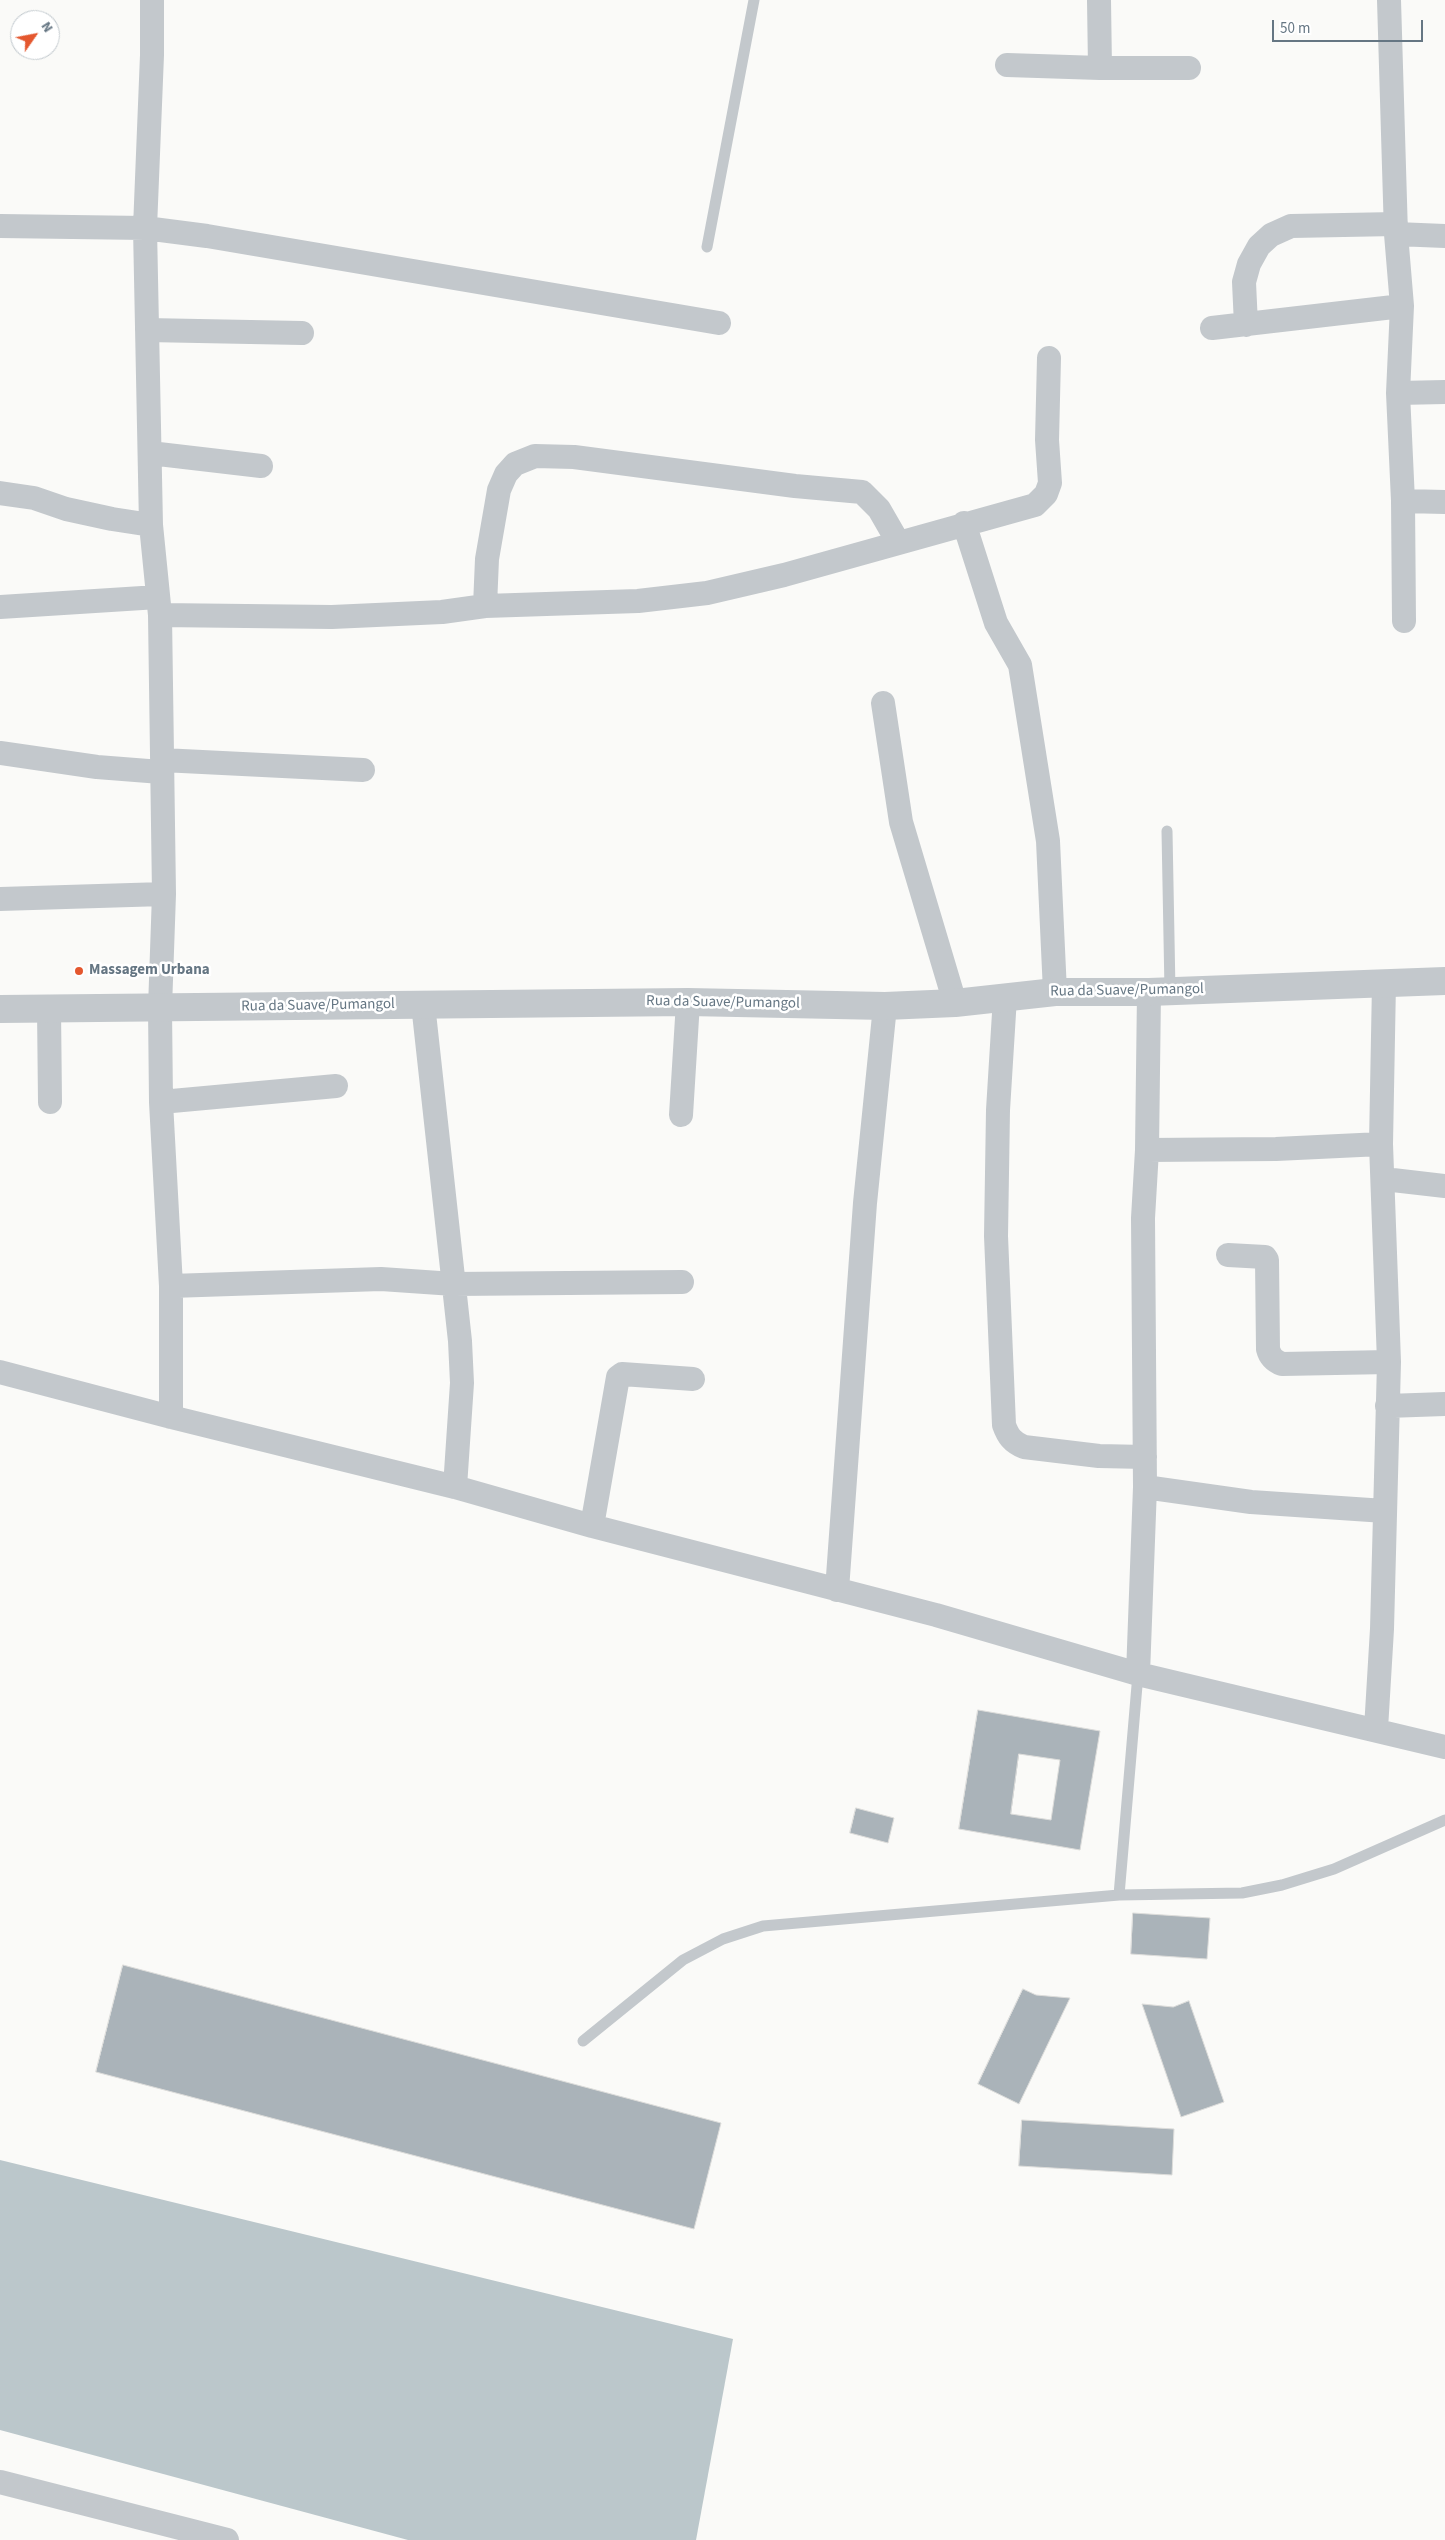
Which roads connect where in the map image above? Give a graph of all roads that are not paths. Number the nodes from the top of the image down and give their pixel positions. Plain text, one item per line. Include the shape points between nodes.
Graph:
1 (152, 0) edge
2 (754, 0) edge
3 (1099, 0) edge
4 (1389, 0) edge
5 (1007, 65) dead end
6 (1100, 68) junction
7 (1189, 68) dead end
8 (0, 226) edge
9 (145, 228) junction
10 (1396, 229) junction
11 (1445, 236) edge
12 (708, 246) dead end
13 (1402, 306) junction
14 (720, 323) dead end
15 (1246, 325) junction
16 (1212, 328) dead end
17 (147, 330) junction
18 (302, 333) dead end
19 (1049, 358) dead end
20 (1445, 392) edge
21 (1398, 393) junction
22 (150, 452) junction
23 (261, 466) dead end
24 (0, 493) edge
25 (1403, 501) junction
26 (1445, 502) edge
27 (964, 523) junction
28 (151, 525) junction
29 (898, 542) junction
30 (159, 606) junction
31 (485, 606) junction
32 (0, 607) edge
33 (1404, 621) dead end
34 (883, 703) dead end
35 (0, 753) edge
36 (162, 766) junction
37 (363, 770) dead end
38 (1167, 831) dead end
39 (164, 894) junction
40 (0, 898) edge
41 (1445, 981) edge
42 (1384, 983) junction
43 (1160, 991) junction
44 (1055, 992) junction
45 (1005, 997) junction
46 (688, 1002) junction
47 (955, 1003) junction
48 (423, 1004) junction
49 (886, 1006) junction
50 (160, 1008) junction
51 (0, 1009) edge
52 (49, 1009) junction
53 (336, 1086) dead end
54 (50, 1102) dead end
55 (162, 1102) junction
56 (681, 1115) dead end
57 (1382, 1144) junction
58 (1148, 1150) junction
59 (1384, 1180) junction
60 (1445, 1186) edge
61 (1228, 1255) dead end
62 (682, 1282) dead end
63 (454, 1284) junction
64 (171, 1286) junction
65 (1389, 1362) junction
66 (0, 1372) edge
67 (692, 1379) dead end
68 (1445, 1404) edge
69 (1387, 1406) junction
70 (171, 1417) junction
71 (1144, 1457) junction
72 (1145, 1486) junction
73 (456, 1487) junction
74 (1385, 1511) junction
75 (592, 1526) junction
76 (838, 1590) junction
77 (1138, 1674) junction
78 (1376, 1729) junction
79 (1445, 1747) edge
80 (1445, 1820) edge
81 (1119, 1895) junction
82 (583, 2041) dead end
83 (0, 2482) edge
84 (227, 2540) edge

1 - 9 street
2 - 12 lane
3 - 6 street
4 - 10 street
5 - 6 street
6 - 7 street
8 - 9 street
9 - 14 street
9 - 17 street
10 - 11 street
10 - 13 street
10 - 15 street via 1291,226 1271,235 1249,264 1244,282
13 - 15 street
13 - 21 street
15 - 16 street
17 - 18 street
17 - 22 street
19 - 27 street via 1047,440 1050,482 1046,494 1036,505
20 - 21 street
21 - 25 street
22 - 23 street
22 - 28 street
24 - 28 street
25 - 26 street
25 - 33 street
27 - 29 street
27 - 44 street via 996,623 1020,665 1048,841
28 - 30 street
29 - 31 street via 784,575 706,593 638,601
29 - 31 street via 879,509 862,492 574,456 535,456 515,464 499,490 487,559
30 - 31 street via 332,617 442,612
30 - 32 street
30 - 36 street
34 - 47 street via 901,822
35 - 36 street via 97,767
36 - 37 street
36 - 39 street
38 - 43 lane
39 - 40 street
39 - 50 street
41 - 42 street, Rua da Suave/Pumangol
42 - 43 street, Rua da Suave/Pumangol
42 - 57 street
43 - 44 street, Rua da Suave/Pumangol
43 - 58 street
44 - 45 street, Rua da Suave/Pumangol
45 - 47 street, Rua da Suave/Pumangol
45 - 71 street via 998,1110 996,1236 1004,1424 1008,1437 1024,1447 1099,1456
46 - 48 street, Rua da Suave/Pumangol
46 - 49 street, Rua da Suave/Pumangol
46 - 56 street
47 - 49 street, Rua da Suave/Pumangol
48 - 50 street, Rua da Suave/Pumangol
48 - 63 street
49 - 76 street via 865,1203
50 - 52 street, Rua da Suave/Pumangol
50 - 55 street
51 - 52 street, Rua da Suave/Pumangol
52 - 54 street
53 - 55 street
55 - 64 street
57 - 58 street
57 - 59 street
58 - 71 street via 1143,1218
59 - 60 street
59 - 65 street
61 - 65 street via 1265,1257 1267,1260 1268,1349 1276,1361 1282,1364
62 - 63 street
63 - 64 street via 381,1279
63 - 73 street via 462,1383
64 - 70 street
65 - 69 street
66 - 70 street
67 - 75 street via 622,1374 618,1377
68 - 69 street
69 - 74 street
70 - 73 street
71 - 72 street
72 - 74 street via 1251,1502
72 - 77 street
73 - 75 street
74 - 78 street
75 - 76 street
76 - 77 street
77 - 78 street
77 - 81 lane
78 - 79 street
80 - 81 lane via 1334,1869 1282,1885 1242,1893
81 - 82 lane via 763,1926 723,1939 682,1960
83 - 84 street

